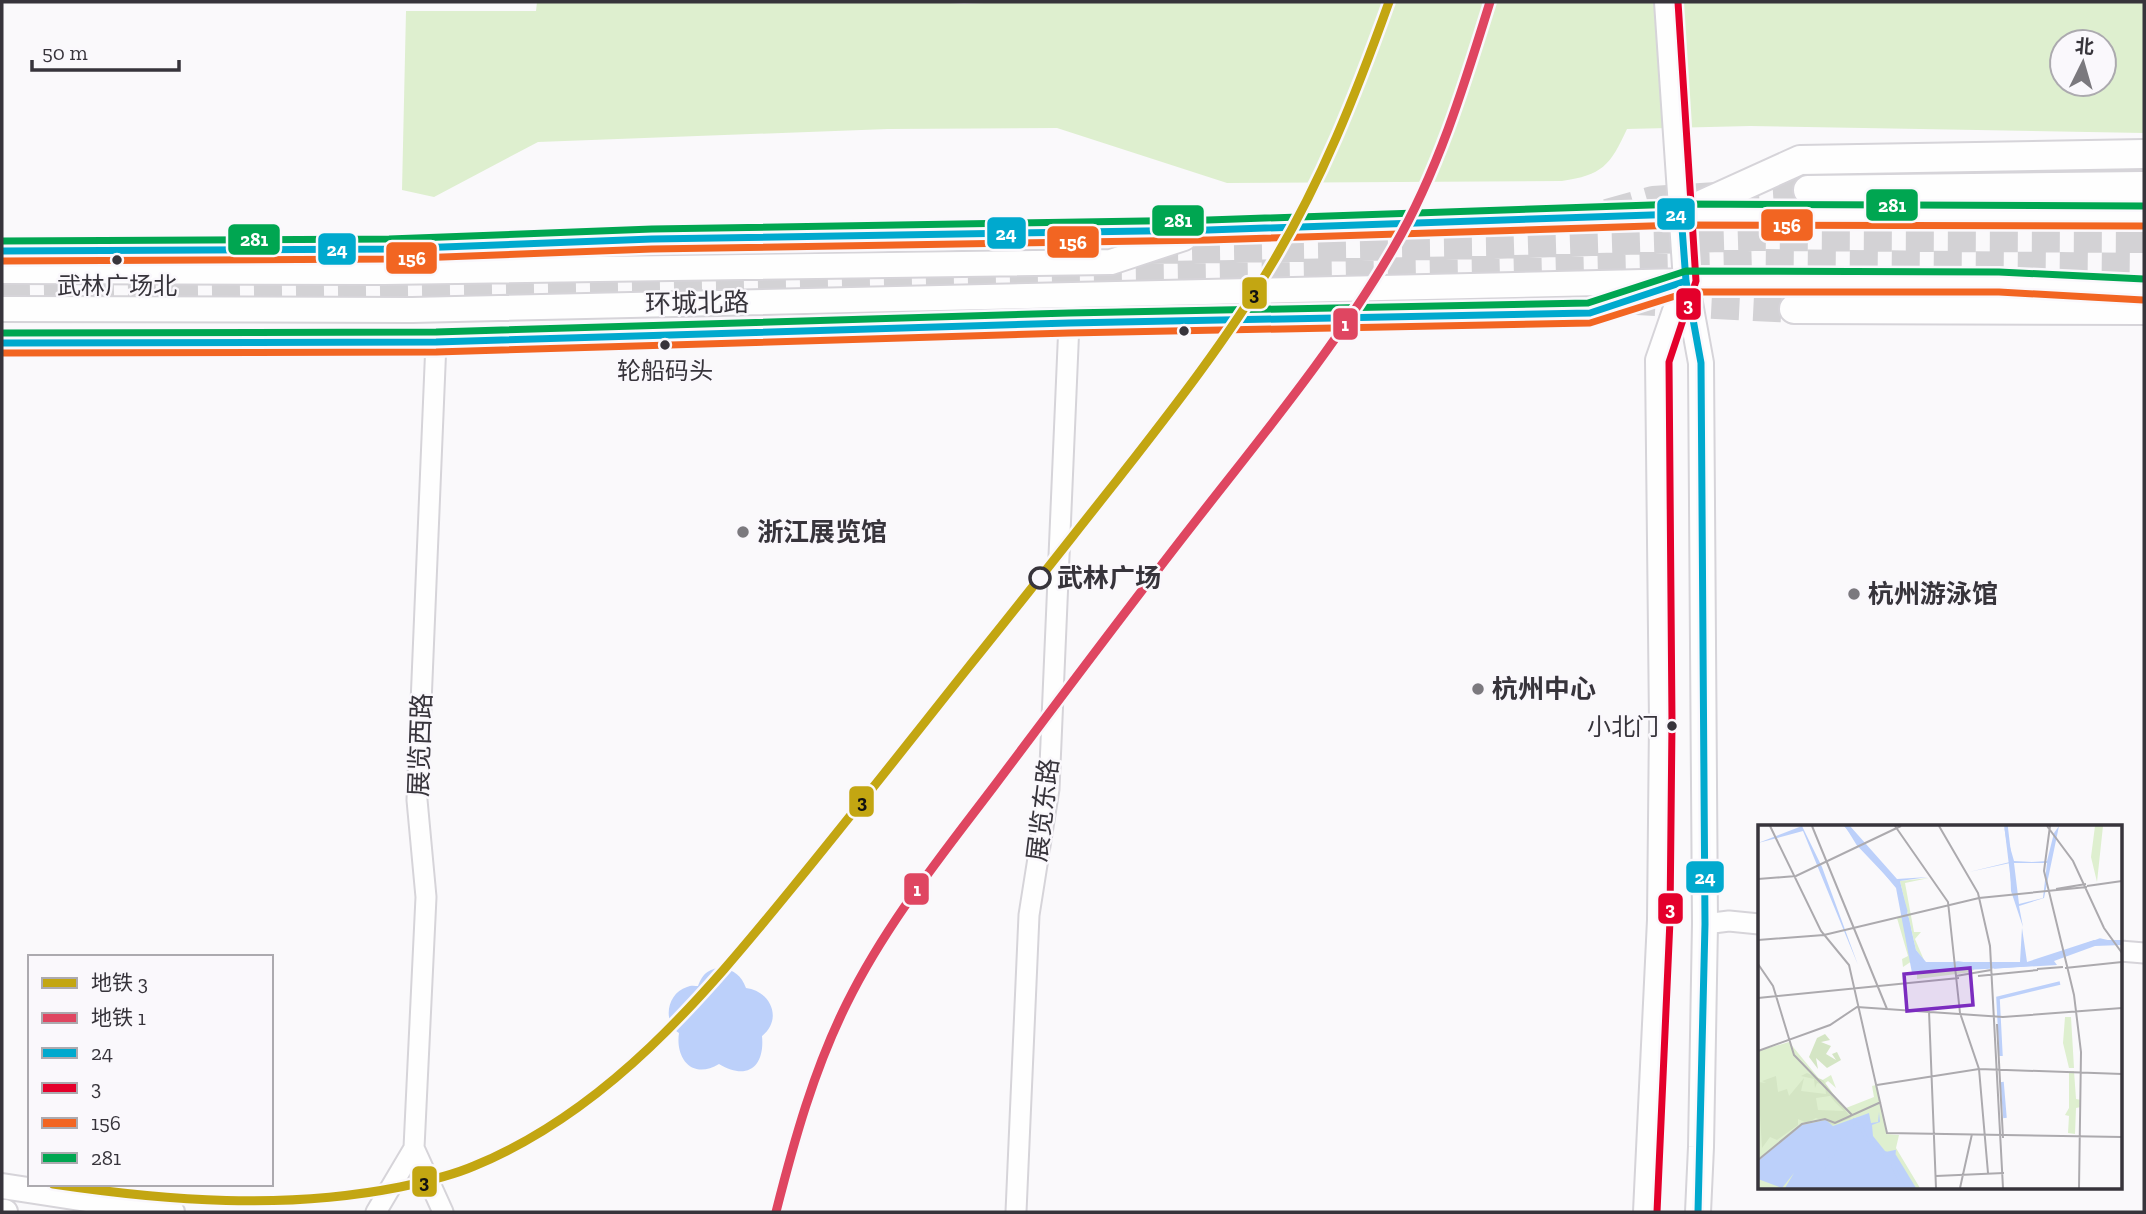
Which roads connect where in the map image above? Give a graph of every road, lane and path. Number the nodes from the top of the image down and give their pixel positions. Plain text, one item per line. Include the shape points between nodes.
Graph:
1 (1667, 2) edge
2 (2144, 153) edge
3 (2144, 186) edge
4 (1808, 190) tunnel mouth
5 (1681, 214) junction
6 (2144, 216) edge
7 (1208, 230) junction
8 (2, 251) edge
9 (2, 271) edge
10 (1686, 281) junction
11 (2144, 290) edge
12 (1794, 309) tunnel mouth
13 (2, 310) edge
14 (2144, 310) edge
15 (1069, 323) junction
16 (436, 342) junction
17 (2, 343) edge
18 (1705, 924) junction
19 (1758, 924) edge
20 (2122, 951) edge
21 (2144, 953) edge
22 (414, 1148) junction
23 (2, 1186) edge
24 (172, 1212) edge
25 (376, 1212) edge
26 (443, 1212) edge
27 (1016, 1212) edge
28 (1646, 1212) edge
29 (1698, 1212) edge

1 - 5 main road
2 - 5 highway via 1800,160
3 - 4 highway
5 - 6 main road, 环城北路
5 - 7 main road, 环城北路
5 - 10 main road
7 - 8 main road, 环城北路 via 652,239 389,249
7 - 9 main road, 环城北路 via 1111,262 384,272
10 - 11 main road, 环城北路 via 1999,282
10 - 13 main road, 环城北路 via 412,310
10 - 15 main road, 环城北路 via 1591,313
10 - 18 main road via 1701,363
10 - 28 main road via 1658,360 1660,920
12 - 14 highway
15 - 16 main road, 环城北路
15 - 27 street, 展览东路 via 1049,789 1029,915
16 - 17 main road, 环城北路
16 - 22 street, 展览西路 via 418,800 426,897
18 - 19 street
18 - 29 main road
20 - 21 street
22 - 25 street, 展览西路
22 - 26 street, 展览西路
23 - 24 main road

